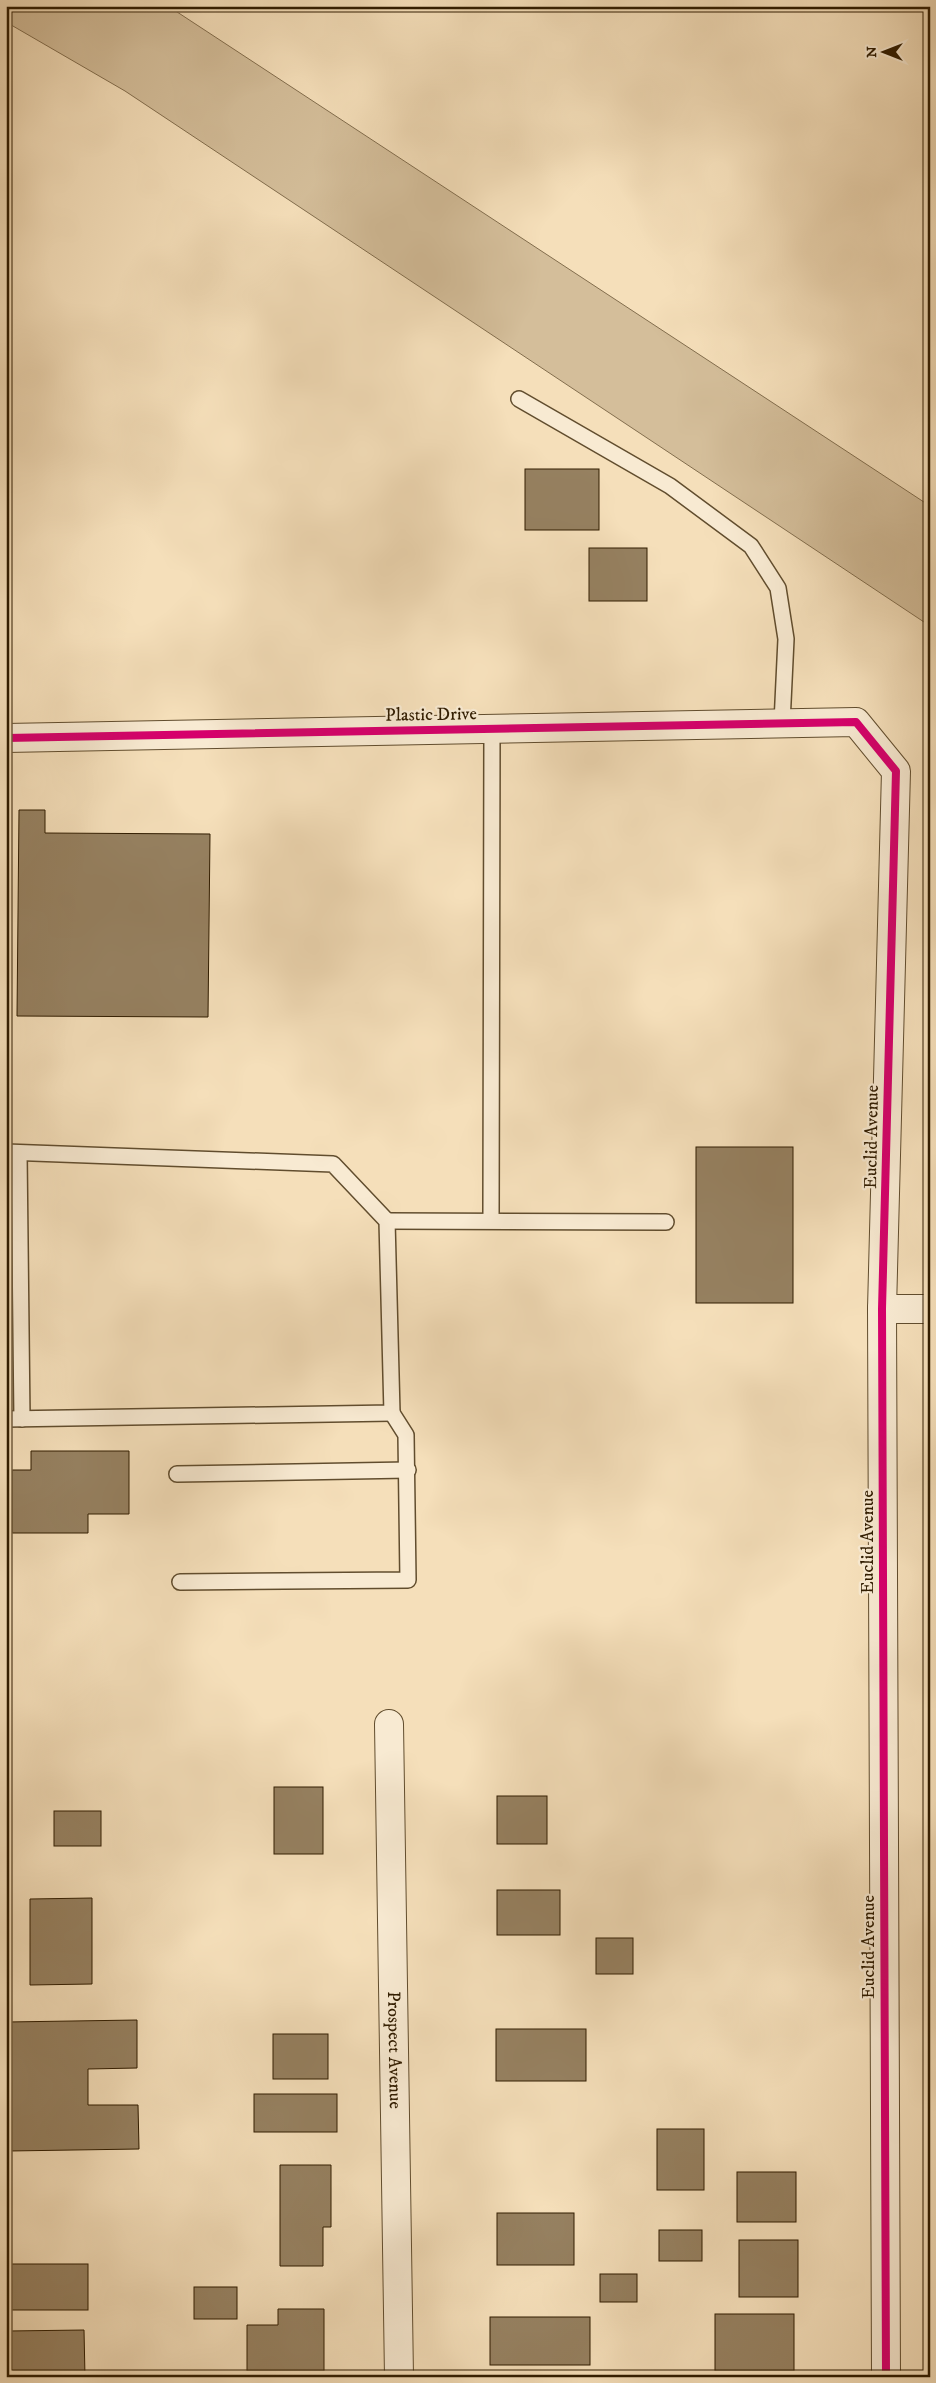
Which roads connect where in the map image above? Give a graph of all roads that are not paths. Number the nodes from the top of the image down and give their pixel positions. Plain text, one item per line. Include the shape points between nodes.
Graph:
1 (520, 399) dead end
2 (856, 722) joint
3 (782, 723) junction
4 (492, 728) junction
5 (6, 738) edge
6 (13, 1152) edge
7 (491, 1220) junction
8 (387, 1221) junction
9 (666, 1222) dead end
10 (882, 1309) junction
11 (930, 1309) edge
12 (392, 1413) junction
13 (6, 1419) edge
14 (22, 1419) junction
15 (408, 1470) junction
16 (177, 1474) dead end
17 (180, 1582) dead end
18 (389, 1724) dead end
19 (399, 2377) edge
20 (886, 2377) edge

1 - 3 lane via 670,486 750,546 778,588 786,639
2 - 3 street, Plastic Drive
2 - 10 street, Euclid Avenue via 896,770
3 - 4 street, Plastic Drive
4 - 5 street, Plastic Drive
4 - 7 lane
6 - 8 lane via 333,1164
6 - 14 lane
7 - 8 lane
7 - 9 lane
8 - 12 lane
10 - 11 street
10 - 20 street, Euclid Avenue
12 - 14 lane
12 - 15 lane via 406,1436
13 - 14 lane
15 - 16 lane
15 - 17 lane via 408,1580
18 - 19 street, Prospect Avenue

